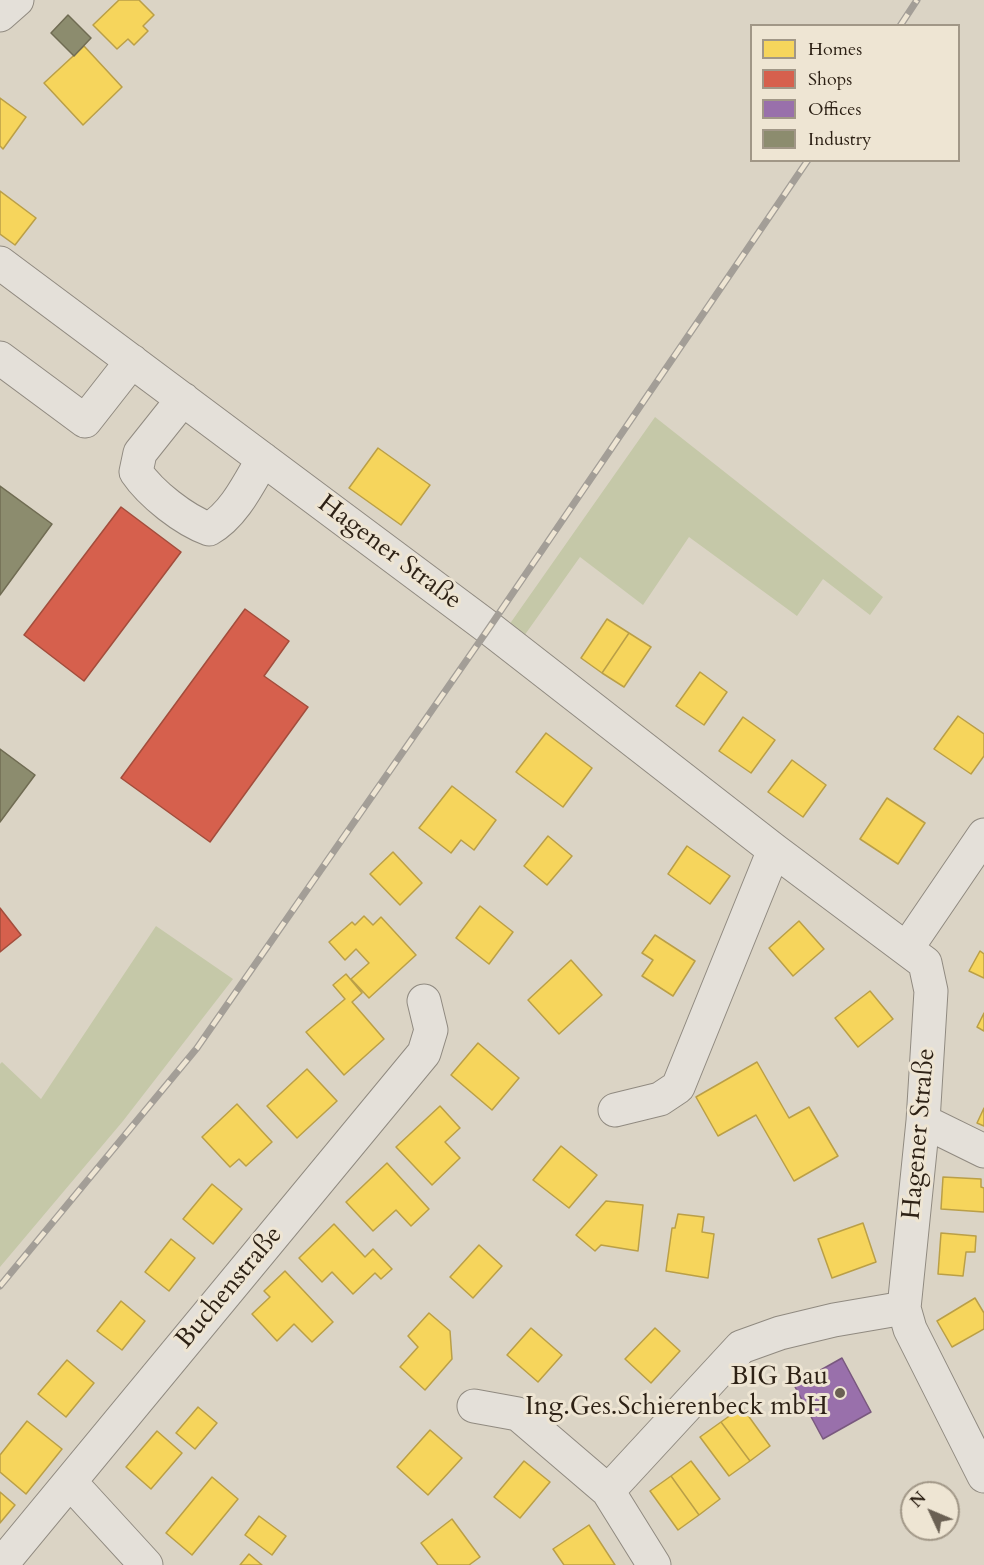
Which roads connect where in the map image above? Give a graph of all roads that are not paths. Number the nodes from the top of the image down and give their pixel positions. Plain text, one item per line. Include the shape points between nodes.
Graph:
1 (17, 0) edge
2 (0, 15) edge
3 (5, 276) edge
4 (0, 358) edge
5 (132, 361) junction
6 (183, 399) junction
7 (263, 459) junction
8 (984, 835) edge
9 (774, 850) junction
10 (907, 948) junction
11 (424, 1001) dead end
12 (615, 1110) dead end
13 (924, 1121) junction
14 (984, 1151) edge
15 (904, 1308) junction
16 (474, 1406) dead end
17 (984, 1476) edge
18 (70, 1482) junction
19 (608, 1491) junction
20 (1, 1565) edge
21 (146, 1565) edge
22 (654, 1565) edge

1 - 2 street
3 - 5 street, Hagener Straße
4 - 5 street via 85,421
5 - 6 street, Hagener Straße
6 - 7 street, Hagener Straße
6 - 7 street via 140,453 136,472 144,484 194,524 209,529 220,523
7 - 9 street, Hagener Straße
8 - 10 street
9 - 10 street, Hagener Straße
9 - 12 street via 678,1087 660,1099
10 - 13 street, Hagener Straße via 925,963 931,992
11 - 18 street, Buchenstraße via 431,1030 424,1053
13 - 14 street
13 - 15 street, Hagener Straße
15 - 17 street, Hagener Straße via 910,1329
15 - 19 street via 780,1333 741,1347
16 - 19 street via 518,1414
18 - 20 street, Buchenstraße
18 - 21 street
19 - 22 street

